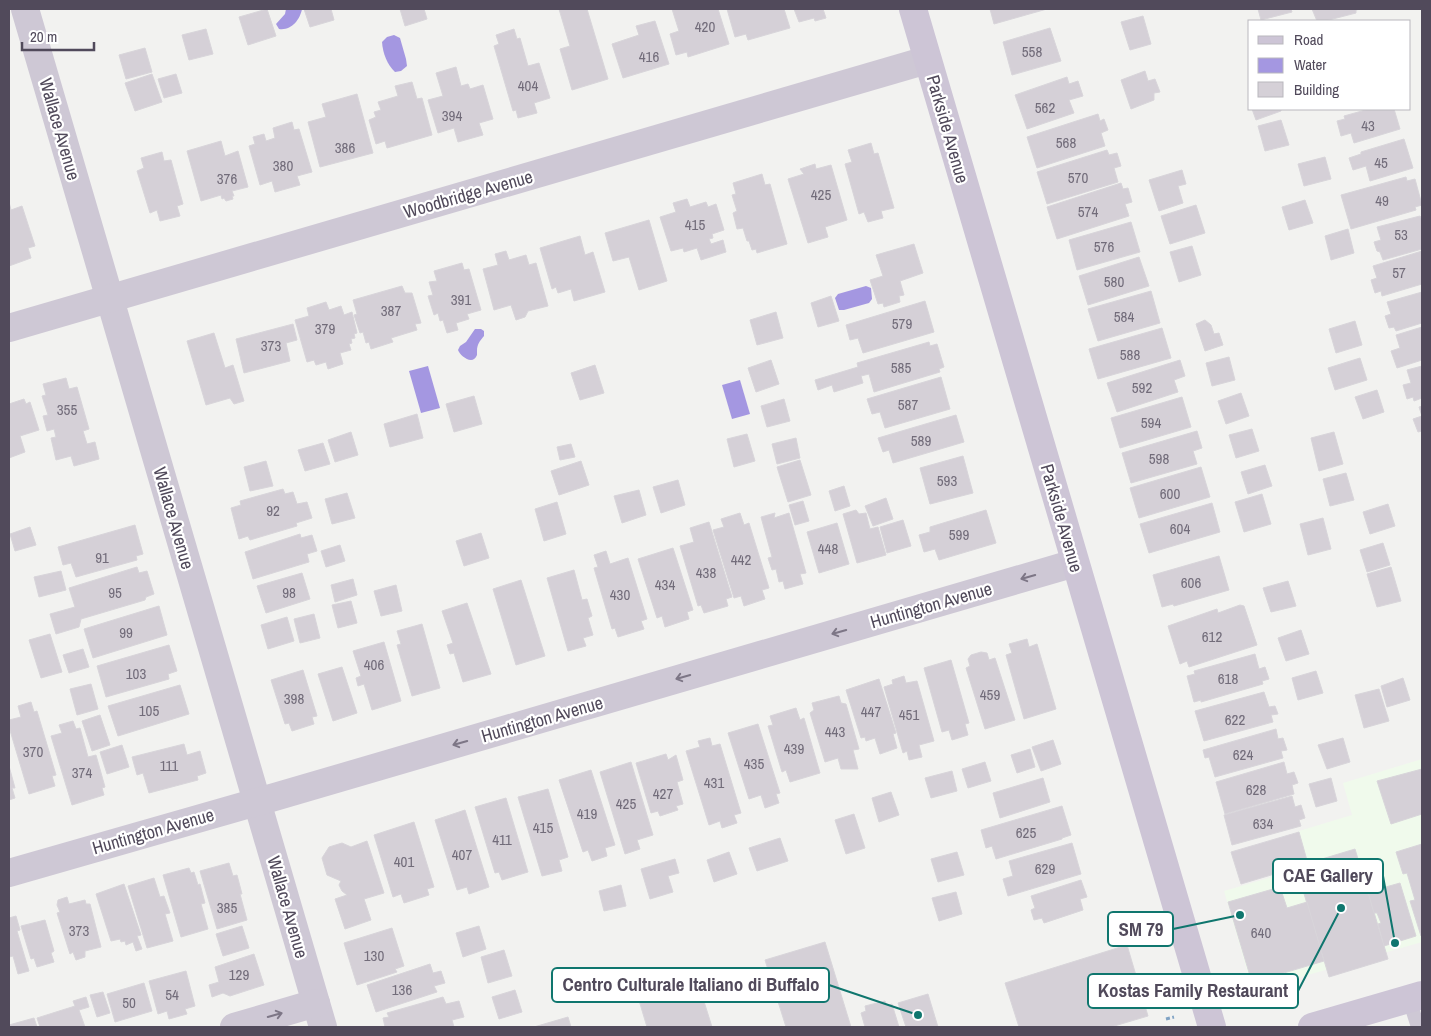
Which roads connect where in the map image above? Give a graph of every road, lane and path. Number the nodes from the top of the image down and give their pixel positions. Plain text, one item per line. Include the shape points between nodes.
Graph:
1 (25, 9) edge
2 (912, 9) edge
3 (927, 60) junction
4 (110, 298) junction
5 (9, 328) edge
6 (1075, 563) junction
7 (258, 802) junction
8 (9, 873) edge
9 (1239, 997) dead end
10 (1416, 997) edge
11 (1243, 1009) dead end
12 (320, 1015) edge
13 (1174, 1017) dead end
14 (1166, 1019) dead end
15 (234, 1027) edge
16 (1212, 1027) edge
17 (1312, 1027) edge
18 (1418, 1027) edge

1 - 4 street, Wallace Avenue
2 - 3 street, Parkside Avenue
3 - 4 street, Woodbridge Avenue
3 - 6 street, Parkside Avenue
4 - 5 street, Woodbridge Avenue
4 - 7 street, Wallace Avenue
6 -> 7 street, Huntington Avenue
6 - 16 street, Parkside Avenue
7 - 8 street, Huntington Avenue
7 - 12 street, Wallace Avenue
9 - 11 path
10 - 17 street
10 - 18 lane
15 -> 12 street
13 - 14 path

